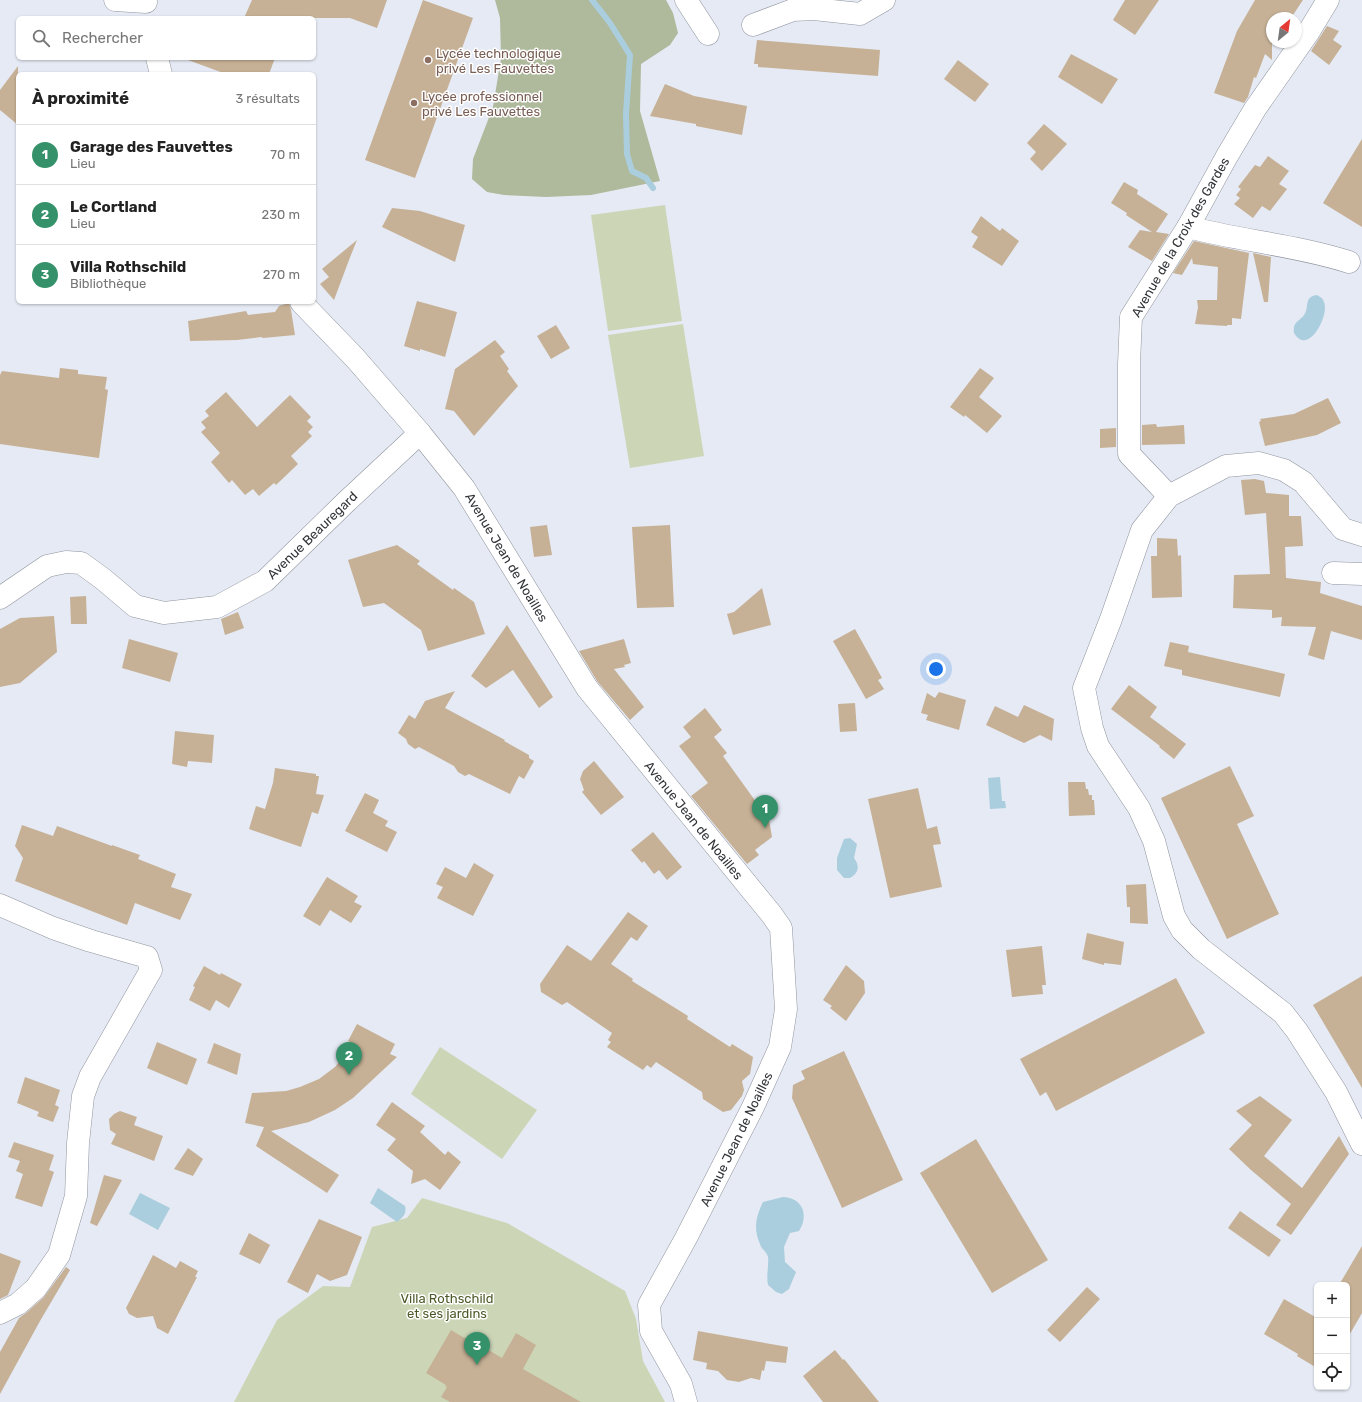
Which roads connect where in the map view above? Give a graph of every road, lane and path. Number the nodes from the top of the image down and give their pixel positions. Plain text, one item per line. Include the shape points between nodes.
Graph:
1 (115, 0) edge
2 (686, 0) edge
3 (884, 0) edge
4 (1328, 0) edge
5 (146, 5) edge
6 (753, 25) dead end
7 (708, 34) dead end
8 (158, 60) edge
9 (160, 72) edge
10 (1188, 227) junction
11 (1349, 262) dead end
12 (303, 304) edge
13 (420, 433) junction
14 (1169, 496) junction
15 (1362, 535) edge
16 (1333, 573) dead end
17 (1362, 574) edge
18 (0, 598) edge
19 (0, 905) edge
20 (1362, 1144) edge
21 (0, 1313) edge
22 (686, 1402) edge

1 - 5 street
2 - 7 street
3 - 6 street via 860,14 814,9 794,10
4 - 10 street, Avenue de la Croix des Gardes via 1255,109
8 - 9 street
10 - 11 street via 1323,254
10 - 14 street, Avenue de la Croix des Gardes via 1131,317 1129,454
12 - 13 street, Avenue Jean de Noailles via 355,358
13 - 18 street, Avenue Beauregard via 266,581 217,607 164,613 134,606 80,563 66,562 47,566
13 - 22 street, Avenue Jean de Noailles via 464,488 587,688 781,928 786,1009 780,1047 753,1107 649,1305 651,1331 681,1384
14 - 15 street via 1226,466 1259,463 1284,470 1302,482 1343,529
14 - 20 street via 1142,530 1084,688 1092,728 1098,746 1139,808 1154,841 1174,916 1182,930 1201,949 1283,1013 1336,1092
16 - 17 street
19 - 21 street via 53,928 147,957 151,970 90,1077 83,1096 76,1196 59,1255 36,1288 18,1304

